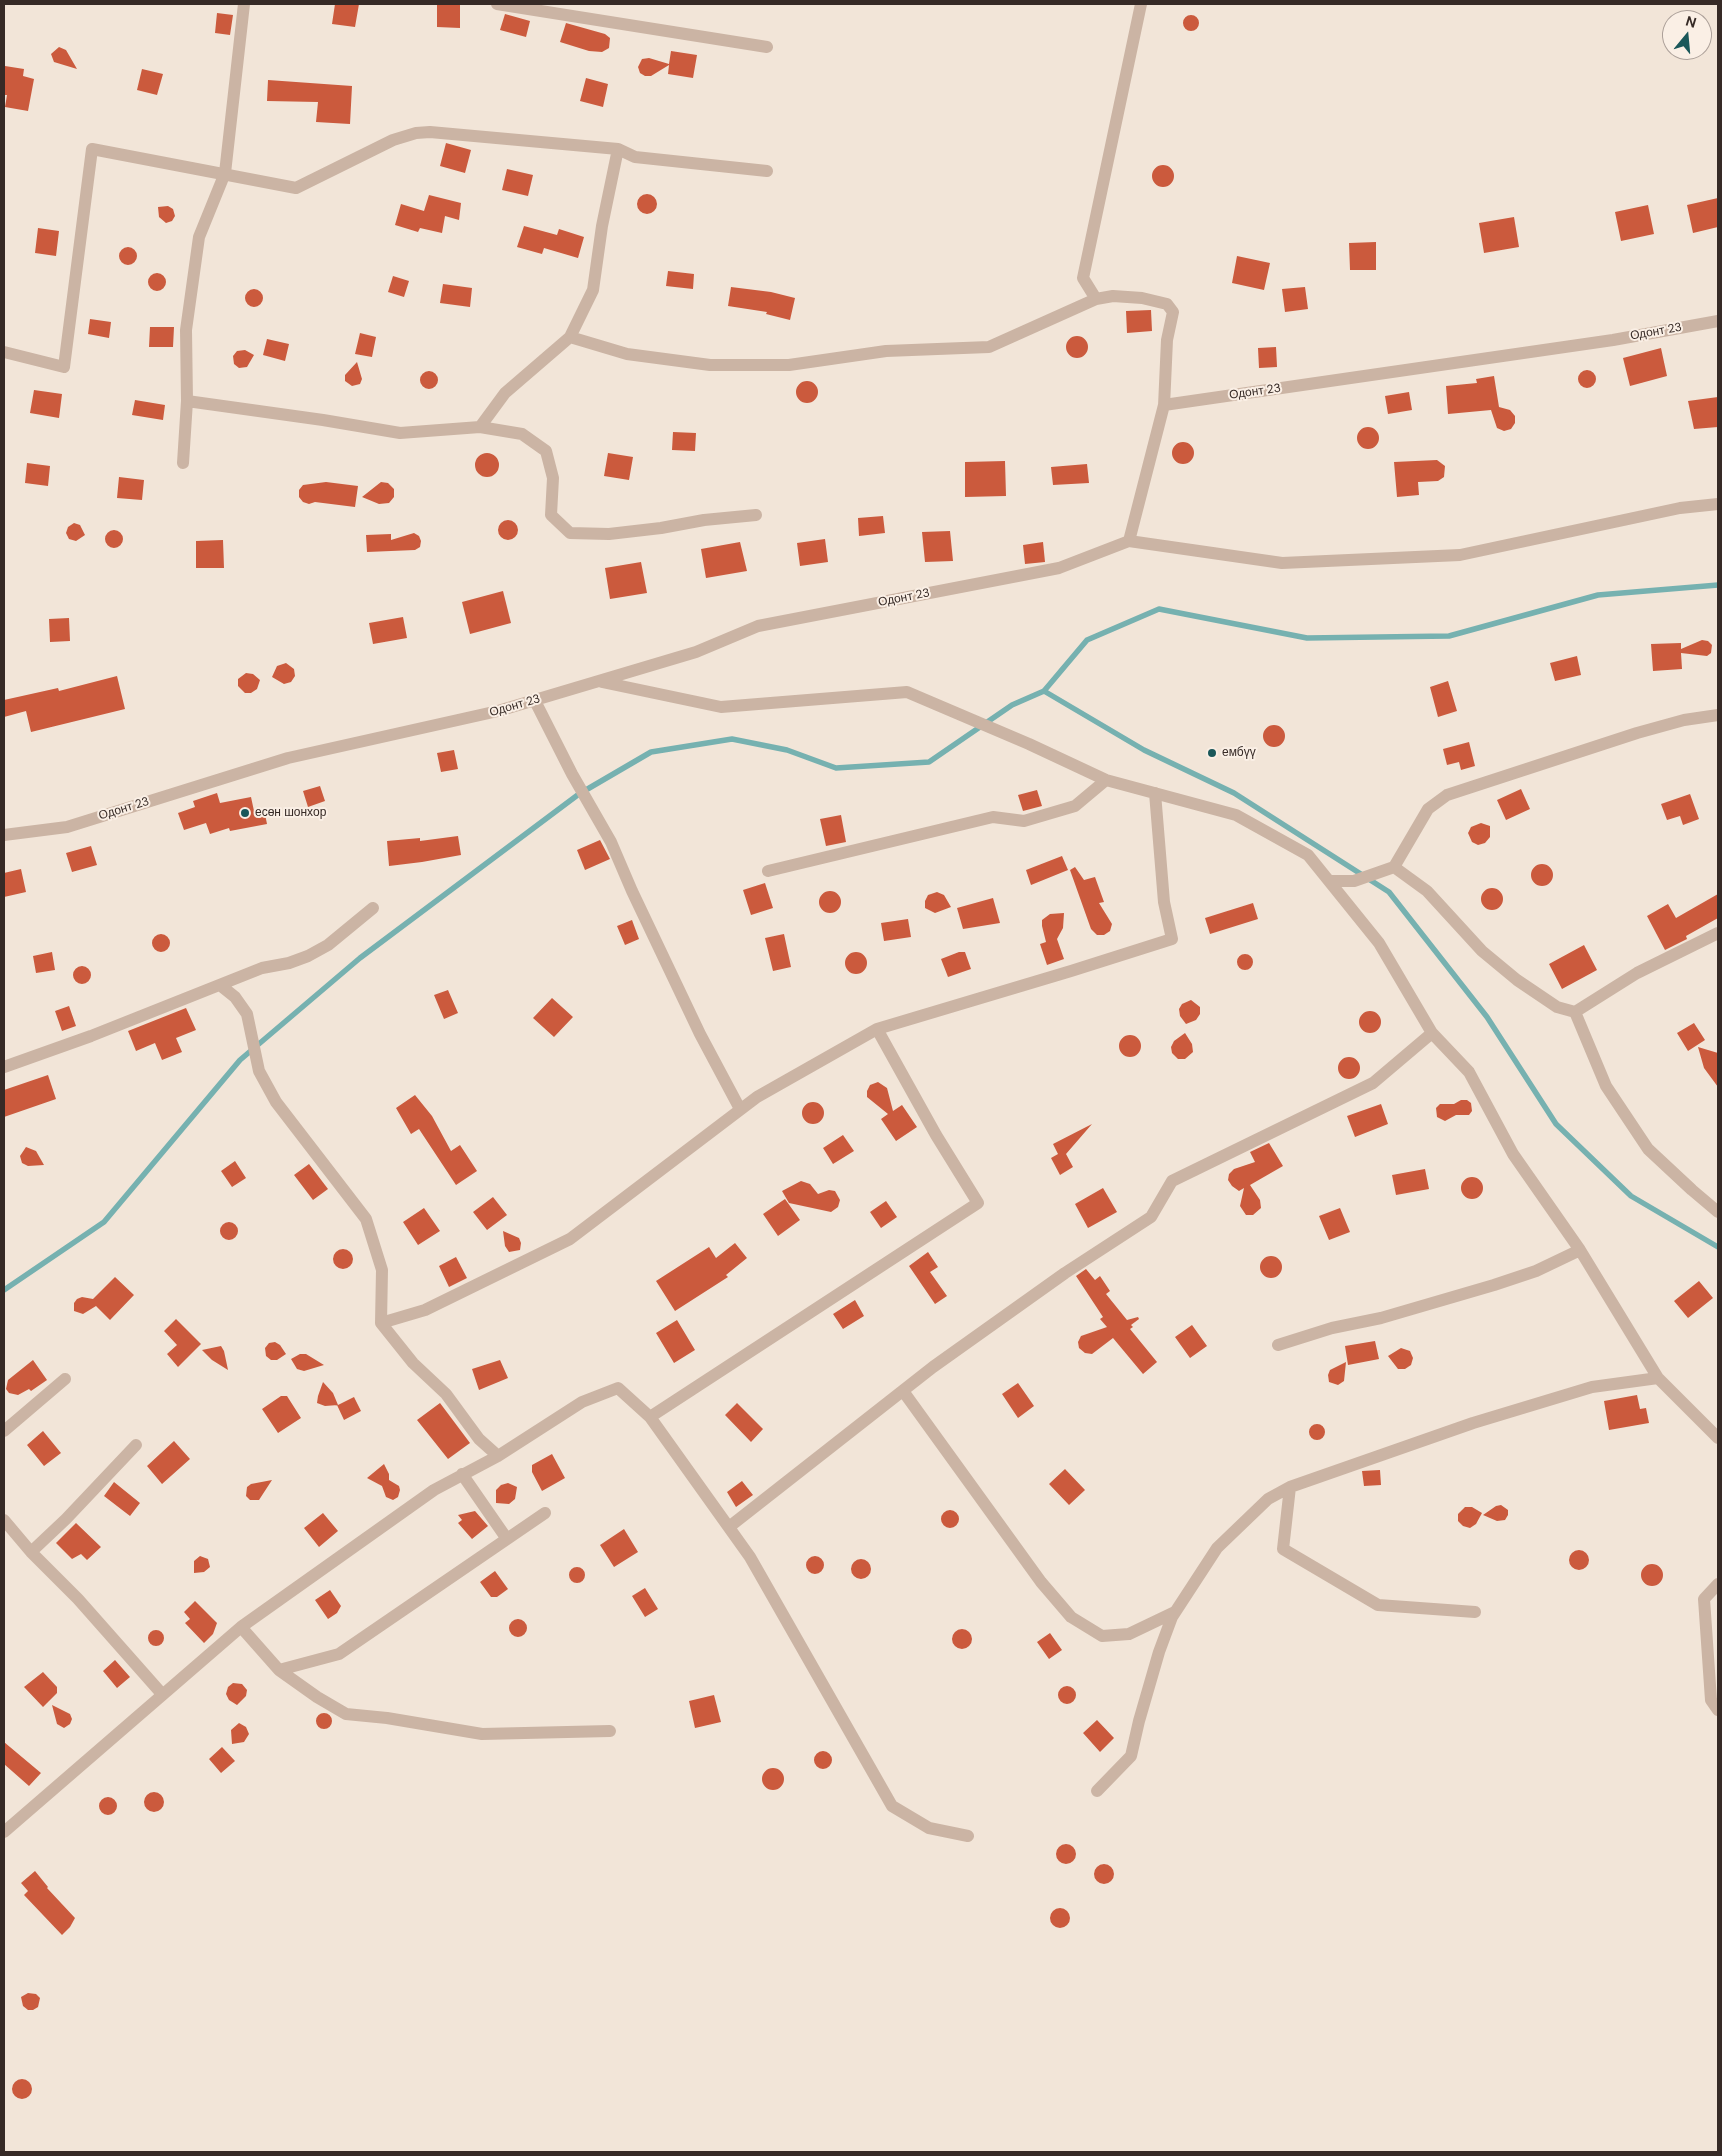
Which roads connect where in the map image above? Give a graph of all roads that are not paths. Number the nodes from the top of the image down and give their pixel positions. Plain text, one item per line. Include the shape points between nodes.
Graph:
1 (244, 4) edge
2 (497, 4) edge
3 (1141, 4) edge
4 (767, 47) dead end
5 (618, 149) junction
6 (767, 171) dead end
7 (225, 173) junction
8 (1096, 299) junction
9 (1718, 321) edge
10 (570, 337) junction
11 (4, 352) edge
12 (187, 401) junction
13 (1164, 406) junction
14 (480, 427) junction
15 (183, 463) dead end
16 (1718, 504) edge
17 (756, 515) dead end
18 (1129, 541) junction
19 (600, 681) junction
20 (535, 701) junction
21 (1718, 715) edge
22 (1106, 780) junction
23 (1156, 793) junction
24 (4, 835) edge
25 (1394, 867) junction
26 (768, 871) dead end
27 (1329, 881) junction
28 (373, 908) dead end
29 (1718, 933) edge
30 (220, 985) junction
31 (1575, 1012) junction
32 (878, 1030) junction
33 (1432, 1032) junction
34 (4, 1067) edge
35 (740, 1110) junction
36 (1718, 1212) edge
37 (1580, 1250) junction
38 (381, 1324) junction
39 (1278, 1345) dead end
40 (1658, 1378) junction
41 (65, 1379) dead end
42 (903, 1391) junction
43 (650, 1417) junction
44 (4, 1431) edge
45 (1718, 1438) edge
46 (136, 1445) dead end
47 (498, 1456) junction
48 (462, 1474) junction
49 (1290, 1487) junction
50 (545, 1513) dead end
51 (4, 1520) edge
52 (729, 1527) junction
53 (507, 1539) junction
54 (31, 1552) junction
55 (1718, 1584) edge
56 (1175, 1612) junction
57 (1475, 1612) dead end
58 (241, 1627) junction
59 (279, 1670) junction
60 (162, 1694) junction
61 (1718, 1710) edge
62 (610, 1732) dead end
63 (1097, 1791) dead end
64 (4, 1832) edge
65 (968, 1836) dead end

1 - 7 street
2 - 4 street
3 - 8 street via 1083,278
5 - 6 street via 635,157
5 - 7 street via 430,132 393,140 296,188
5 - 10 street via 593,290
7 - 11 street via 92,149 64,367
7 - 12 street via 200,237 186,330
8 - 10 street via 989,347 886,351 789,365 710,365 627,354
8 - 13 street via 1113,296 1142,298 1167,304 1173,312 1167,340
9 - 13 street, Одонт 23
10 - 14 street via 505,393
12 - 14 street via 400,434
12 - 15 street
13 - 18 street
14 - 17 street via 522,434 546,451 553,478 551,515 570,533 609,534
16 - 18 street via 1680,508 1460,555 1282,563
18 - 19 street, Одонт 23 via 1060,568 758,626 696,652
19 - 20 street, Одонт 23
19 - 22 street via 721,707 907,692
20 - 24 street, Одонт 23 via 288,758 67,826
20 - 35 street via 611,842 700,1034
21 - 25 street via 1637,733 1447,794 1428,809
22 - 23 street
22 - 26 street via 1075,806 1024,821 994,817
23 - 27 street via 1236,815 1308,855
23 - 32 street via 1164,902 1172,939
25 - 27 street via 1354,881
25 - 31 street via 1427,890 1482,950 1517,980 1558,1007
27 - 33 street via 1379,943
28 - 30 street via 328,945 308,956 262,968
29 - 31 street via 1637,973
30 - 34 street
30 - 38 street via 235,997 247,1014 257,1066 276,1102 366,1219 382,1270
31 - 36 street via 1606,1086 1648,1149
32 - 35 street via 757,1097
32 - 43 street via 978,1203
33 - 37 street via 1469,1072 1513,1154
33 - 42 street via 1373,1083 1172,1181 1151,1218 1065,1273
35 - 38 street via 570,1239 424,1310
37 - 39 street via 1536,1271 1494,1285
37 - 40 street
38 - 47 street via 413,1363 446,1394 479,1439
40 - 45 street
40 - 49 street via 1592,1386 1473,1423
41 - 44 street
42 - 52 street
42 - 56 street via 1041,1582 1071,1617 1102,1636 1129,1634
43 - 47 street via 618,1388 582,1402
43 - 52 street
46 - 54 street
47 - 48 street
48 - 53 street
48 - 58 street via 434,1490
49 - 56 street via 1268,1499 1217,1548
49 - 57 street via 1283,1549 1378,1605
50 - 53 street
51 - 54 street
52 - 65 street via 750,1557 892,1806 929,1828
53 - 59 street via 339,1654
54 - 60 street via 78,1599
55 - 61 street via 1704,1598 1711,1700
56 - 63 street via 1159,1652 1131,1756
58 - 59 street
58 - 60 street
59 - 62 street via 346,1714 482,1734
60 - 64 street

